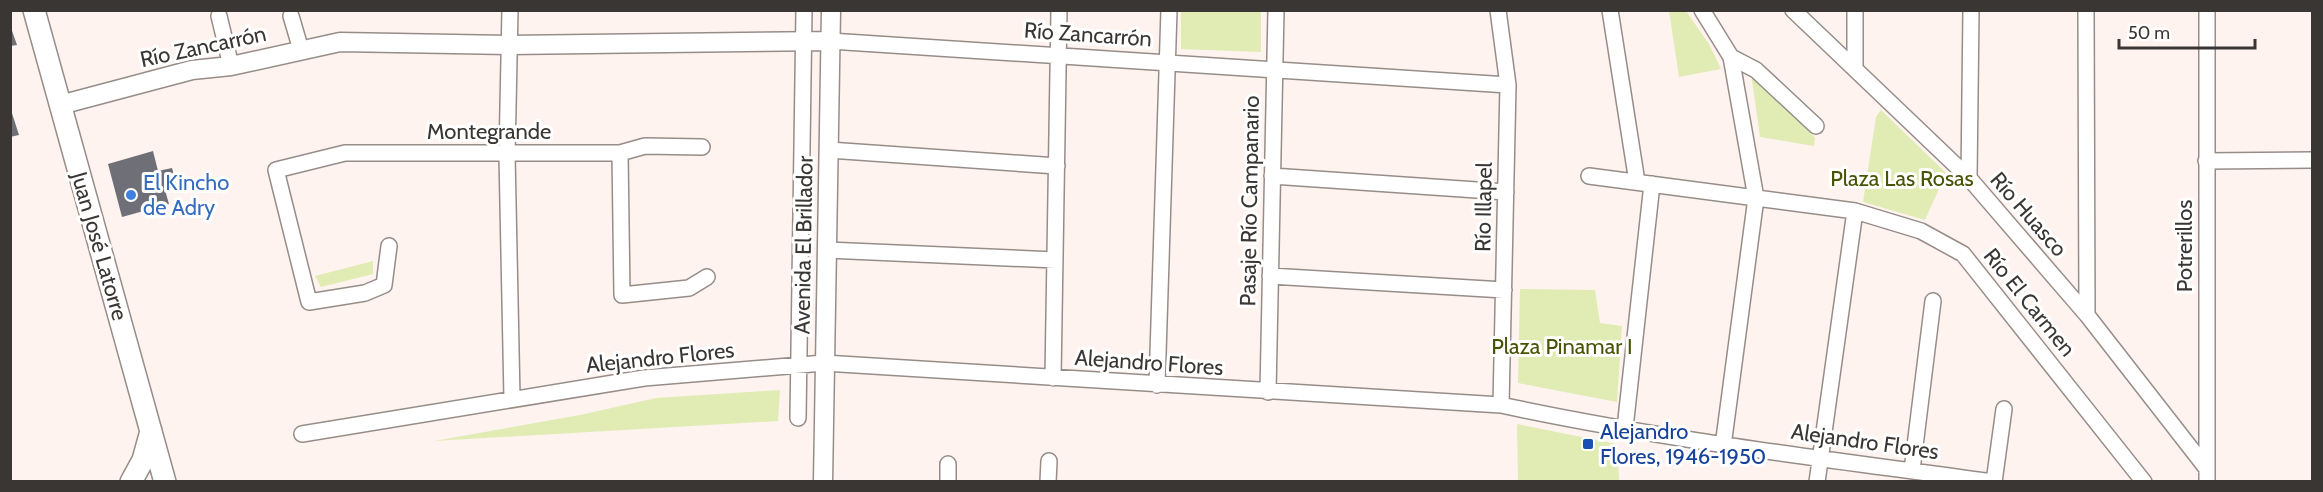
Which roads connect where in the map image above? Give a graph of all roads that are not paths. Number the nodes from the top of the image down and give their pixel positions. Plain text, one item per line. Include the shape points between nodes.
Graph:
1 (34, 10) edge
2 (510, 10) edge
3 (804, 10) edge
4 (831, 10) edge
5 (1059, 10) edge
6 (1169, 10) edge
7 (1276, 10) edge
8 (1497, 10) edge
9 (1610, 10) edge
10 (1702, 10) edge
11 (1793, 10) edge
12 (1855, 10) edge
13 (1971, 10) edge
14 (2086, 10) edge
15 (2207, 10) edge
16 (219, 16) dead end
17 (291, 16) dead end
18 (804, 41) junction
19 (830, 41) junction
20 (509, 45) junction
21 (301, 50) junction
22 (1059, 56) junction
23 (1731, 57) junction
24 (1167, 64) junction
25 (231, 66) junction
26 (1855, 69) junction
27 (1275, 71) junction
28 (1508, 85) junction
29 (60, 105) junction
30 (1816, 126) dead end
31 (702, 147) dead end
32 (829, 150) junction
33 (620, 153) junction
34 (507, 154) junction
35 (2313, 160) edge
36 (2206, 161) junction
37 (1057, 166) junction
38 (1272, 176) junction
39 (1589, 176) dead end
40 (1969, 178) junction
41 (1645, 183) junction
42 (1506, 192) junction
43 (1756, 198) junction
44 (1856, 211) junction
45 (389, 246) dead end
46 (827, 250) junction
47 (1055, 260) junction
48 (1270, 276) junction
49 (706, 277) dead end
50 (1504, 290) junction
51 (1933, 301) dead end
52 (2087, 315) junction
53 (824, 363) junction
54 (800, 366) junction
55 (1053, 378) junction
56 (1157, 385) junction
57 (1268, 392) junction
58 (512, 398) junction
59 (1501, 405) junction
60 (2004, 409) dead end
61 (798, 418) dead end
62 (1624, 428) junction
63 (151, 430) junction
64 (302, 434) dead end
65 (1723, 446) junction
66 (1821, 457) junction
67 (1049, 461) dead end
68 (948, 464) dead end
69 (1912, 470) junction
70 (2207, 475) edge
71 (131, 482) edge
72 (165, 482) edge
73 (823, 482) edge
74 (948, 482) edge
75 (1048, 482) edge
76 (1818, 482) edge
77 (1993, 482) edge
78 (2144, 482) edge

1 - 29 main road, Juan José Latorre
2 - 20 street
3 - 18 street, Avenida El Brillador
4 - 19 street, Avenida El Brillador
5 - 22 street
6 - 24 street
7 - 27 street, Pasaje Río Campanario
8 - 28 street, Río Illapel
9 - 41 street
10 - 23 street
11 - 26 street, Río Huasco
12 - 26 street
13 - 40 street
14 - 52 street
15 - 36 street, Potrerillos
16 - 25 street
17 - 21 street
18 - 19 street, Río Zancarrón
18 - 20 street, Río Zancarrón
18 - 54 street, Avenida El Brillador
19 - 22 street, Río Zancarrón
19 - 32 street, Avenida El Brillador
20 - 21 street, Río Zancarrón via 340,42
20 - 34 street
21 - 25 street, Río Zancarrón
22 - 24 street, Río Zancarrón
22 - 37 street
23 - 30 street via 1756,70
23 - 43 street
24 - 27 street, Río Zancarrón
24 - 56 street
25 - 29 street, Río Zancarrón via 192,70
26 - 40 street, Río Huasco
27 - 28 street, Río Zancarrón
27 - 38 street, Pasaje Río Campanario
28 - 42 street, Río Illapel
29 - 63 main road, Juan José Latorre
31 - 33 street, Montegrande via 645,146
32 - 37 street
32 - 46 street, Avenida El Brillador
33 - 34 street, Montegrande
33 - 49 street via 621,295 689,288
34 - 45 street, Montegrande via 345,153 276,170 309,303 365,293 384,285
34 - 58 street
35 - 36 street
36 - 70 street, Potrerillos
37 - 47 street
38 - 42 street
38 - 48 street, Pasaje Río Campanario
39 - 41 street, Río El Carmen
40 - 52 street, Río Huasco
41 - 43 street, Río El Carmen
41 - 62 street
42 - 50 street, Río Illapel
43 - 44 street, Río El Carmen
43 - 65 street
44 - 66 street
44 - 78 street, Río El Carmen via 1920,231 1963,254
46 - 47 street
46 - 53 street, Avenida El Brillador
47 - 55 street
48 - 50 street
48 - 57 street, Pasaje Río Campanario
50 - 59 street, Río Illapel
51 - 69 street
52 - 70 street, Río Huasco
53 - 54 street, Alejandro Flores
53 - 55 street, Alejandro Flores
53 - 73 street, Avenida El Brillador
54 - 58 street, Alejandro Flores via 653,377
54 - 61 street, Avenida El Brillador
55 - 56 street, Alejandro Flores
56 - 57 street, Alejandro Flores
57 - 59 street, Alejandro Flores
58 - 64 street, Alejandro Flores
59 - 62 street, Alejandro Flores
60 - 77 street
62 - 65 street, Alejandro Flores
63 - 71 main road via 143,460
63 - 72 main road, Juan José Latorre
65 - 66 street, Alejandro Flores
66 - 69 street, Alejandro Flores
66 - 76 street
67 - 75 street
68 - 74 street
69 - 77 street, Alejandro Flores

